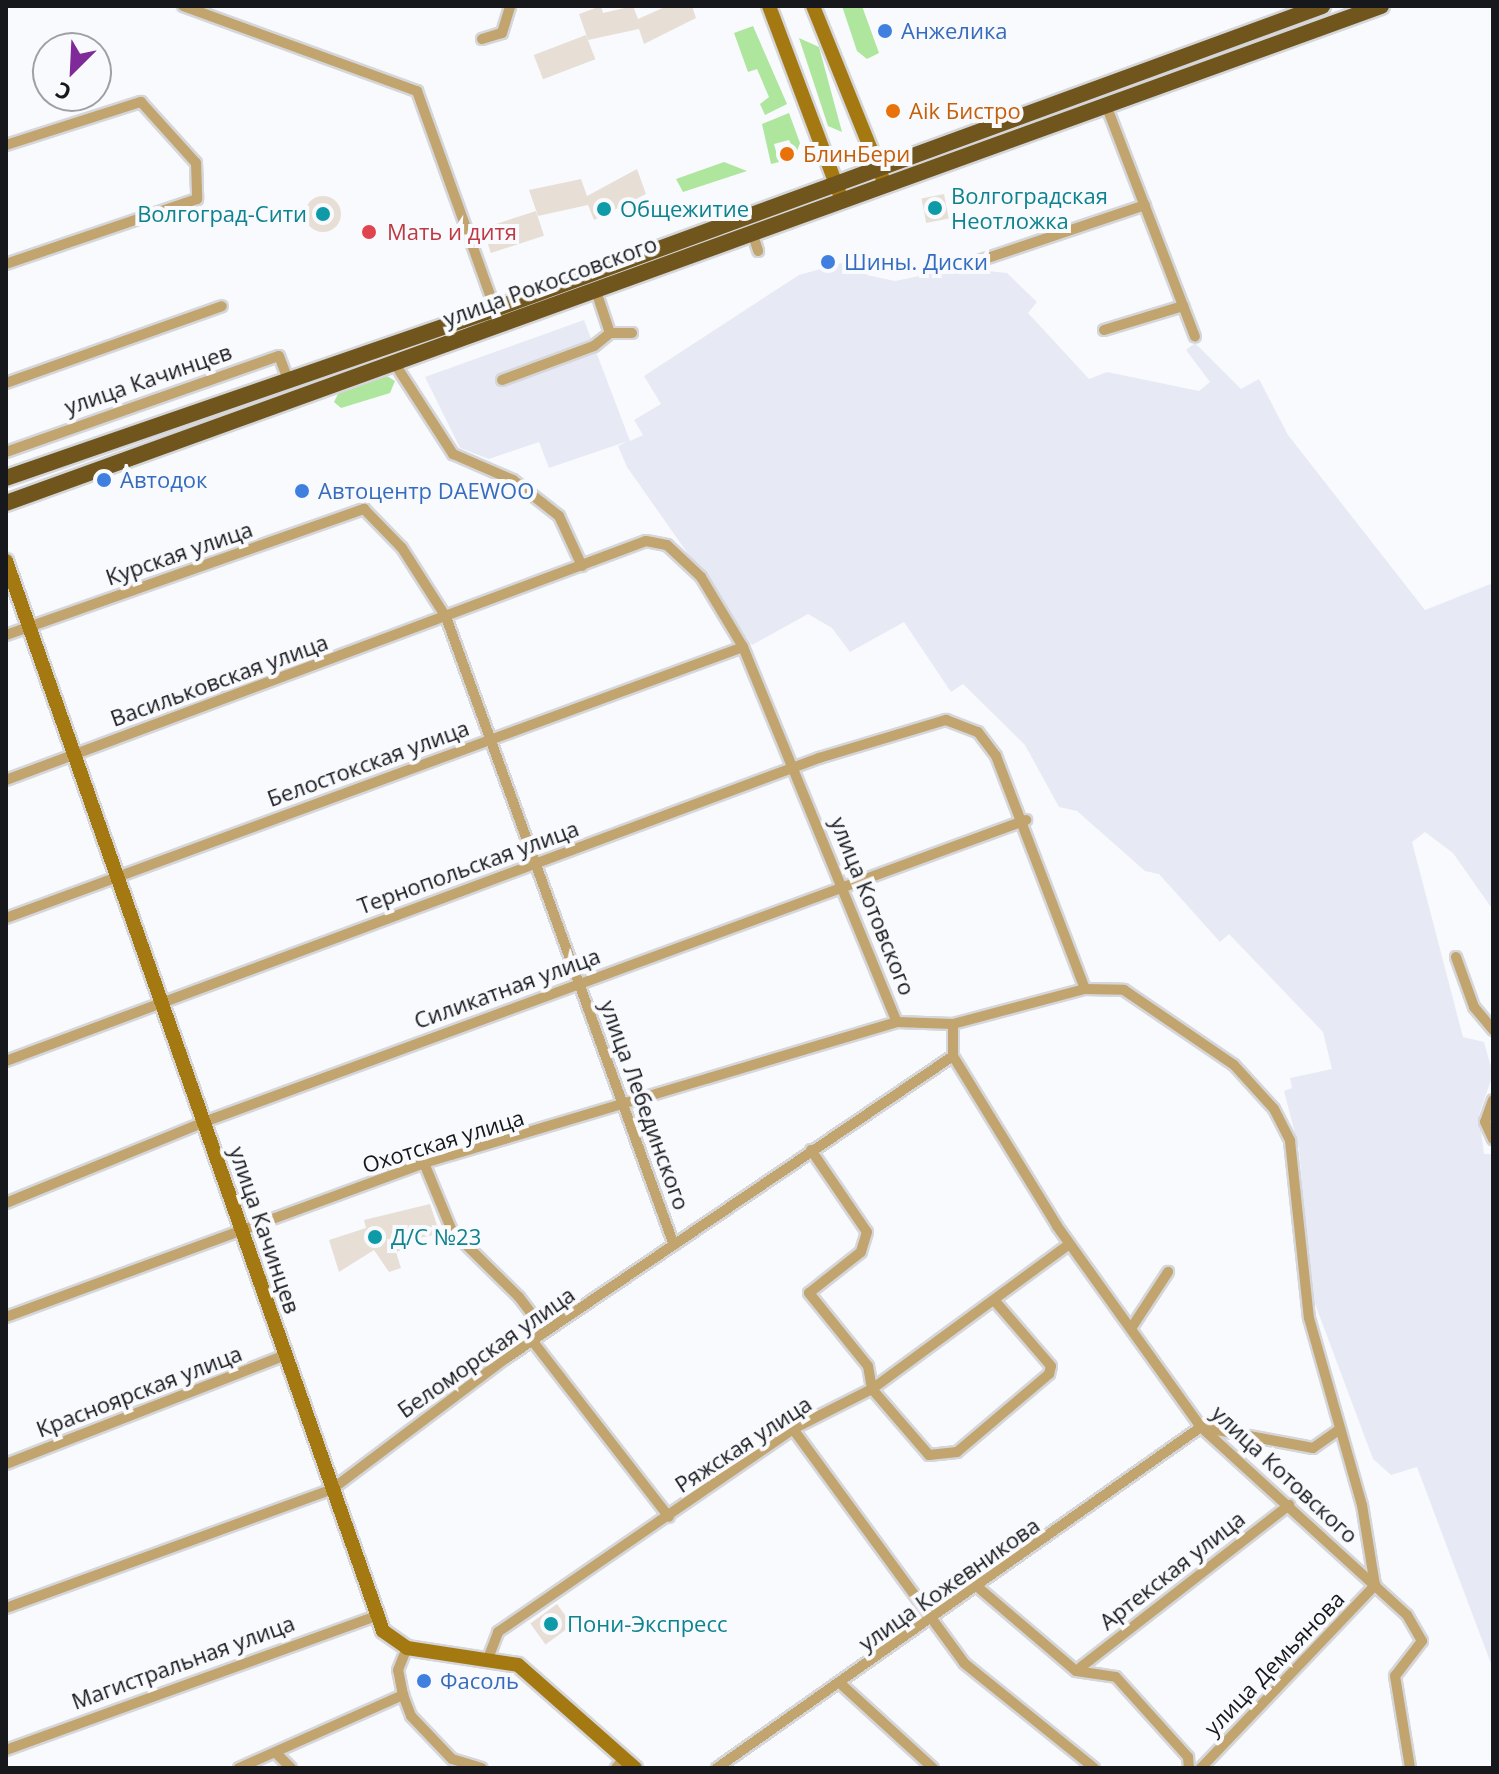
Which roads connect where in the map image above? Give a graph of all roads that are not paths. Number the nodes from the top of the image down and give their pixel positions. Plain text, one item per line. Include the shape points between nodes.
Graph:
1 (183, 6) edge
2 (510, 6) edge
3 (769, 6) edge
4 (813, 6) edge
5 (1322, 6) edge
6 (1381, 6) edge
7 (482, 39) dead end
8 (1106, 105) junction
9 (6, 145) edge
10 (878, 167) junction
11 (835, 183) junction
12 (885, 184) junction
13 (842, 200) junction
14 (1145, 205) junction
15 (752, 232) junction
16 (758, 251) dead end
17 (979, 261) dead end
18 (6, 264) edge
19 (595, 288) junction
20 (222, 306) dead end
21 (1183, 306) junction
22 (495, 309) junction
23 (1104, 330) dead end
24 (610, 333) junction
25 (632, 333) dead end
26 (1195, 337) dead end
27 (393, 361) junction
28 (288, 380) junction
29 (502, 380) dead end
30 (6, 383) edge
31 (6, 452) edge
32 (6, 478) edge
33 (6, 503) edge
34 (6, 561) edge
35 (582, 566) junction
36 (446, 617) junction
37 (28, 627) junction
38 (6, 635) edge
39 (743, 647) junction
40 (492, 739) junction
41 (76, 754) junction
42 (797, 768) junction
43 (6, 780) edge
44 (1026, 820) junction
45 (537, 863) junction
46 (117, 876) junction
47 (842, 882) junction
48 (6, 918) edge
49 (1456, 957) dead end
50 (580, 982) junction
51 (1085, 989) junction
52 (160, 1003) junction
53 (897, 1022) junction
54 (953, 1024) junction
55 (1493, 1030) edge
56 (953, 1056) junction
57 (6, 1061) edge
58 (1493, 1100) edge
59 (623, 1108) junction
60 (204, 1122) junction
61 (1493, 1139) edge
62 (811, 1150) junction
63 (424, 1163) junction
64 (6, 1203) edge
65 (240, 1234) junction
66 (674, 1245) junction
67 (1068, 1245) junction
68 (1168, 1272) dead end
69 (994, 1300) junction
70 (6, 1317) edge
71 (1132, 1327) junction
72 (534, 1343) junction
73 (286, 1355) junction
74 (872, 1389) junction
75 (1201, 1427) junction
76 (793, 1429) junction
77 (1339, 1430) junction
78 (6, 1464) edge
79 (331, 1490) junction
80 (1289, 1505) junction
81 (669, 1517) junction
82 (1375, 1585) junction
83 (980, 1589) junction
84 (6, 1608) edge
85 (376, 1616) junction
86 (932, 1622) junction
87 (407, 1648) junction
88 (489, 1656) junction
89 (1081, 1667) junction
90 (842, 1685) junction
91 (403, 1695) junction
92 (6, 1750) edge
93 (276, 1753) junction
94 (448, 1764) edge
95 (625, 1765) edge
96 (930, 1767) edge
97 (239, 1768) edge
98 (291, 1768) edge
99 (482, 1768) edge
100 (717, 1768) edge
101 (1094, 1768) edge
102 (1189, 1768) edge
103 (1201, 1768) edge
104 (1410, 1768) edge

1 - 22 street via 417,91
2 - 7 street via 502,33
3 - 11 main road
4 - 10 main road
5 - 10 highway, улица Рокоссовского
6 - 8 highway, улица Рокоссовского
8 - 12 highway, улица Рокоссовского
8 - 14 street
9 - 18 street via 141,102 196,163 197,199
10 - 11 highway, улица Рокоссовского
10 - 12 main road
11 - 13 main road
11 - 22 highway, улица Рокоссовского
12 - 13 highway, улица Рокоссовского
13 - 15 highway, улица Рокоссовского
14 - 17 street
14 - 21 street
15 - 16 street
15 - 19 highway, улица Рокоссовского
19 - 24 street
19 - 27 highway, улица Рокоссовского
20 - 30 street
21 - 23 street
21 - 26 street
22 - 28 highway, улица Рокоссовского
24 - 25 street
24 - 29 street
27 - 33 highway, улица Рокоссовского
27 - 35 street via 453,454 513,480 559,516
28 - 31 street, улица Качинцев via 279,356
28 - 32 highway, улица Рокоссовского
34 - 37 main road, улица Качинцев
35 - 36 street, улица Котовского
35 - 39 street, улица Котовского via 646,541 667,545 694,567
36 - 37 street, Курская улица via 402,548 364,509
36 - 40 street, улица Лебединского
36 - 41 street, Васильковская улица
37 - 38 street, Курская улица
37 - 41 main road, улица Качинцев
39 - 40 street, Белостокская улица
39 - 42 street, улица Котовского
40 - 45 street, улица Лебединского
40 - 46 street, Белостокская улица
41 - 43 street, Васильковская улица
41 - 46 main road, улица Качинцев
42 - 44 street, Тернопольская улица via 946,720 978,732
42 - 45 street, Тернопольская улица
42 - 47 street, улица Котовского
44 - 47 street, Силикатная улица
44 - 51 street
45 - 50 street, улица Лебединского
45 - 52 street, Тернопольская улица
46 - 48 street, Белостокская улица
46 - 52 main road, улица Качинцев
47 - 50 street, Силикатная улица
47 - 53 street, улица Котовского
49 - 55 street via 1474,1007
50 - 59 street, улица Лебединского
50 - 60 street, Силикатная улица
51 - 54 street, улица Котовского
51 - 77 street, улица Котовского via 1124,990 1169,1018 1234,1065 1274,1109 1290,1141 1302,1196 1309,1318
52 - 57 street, Тернопольская улица
52 - 60 main road, улица Качинцев
53 - 54 street, улица Котовского
53 - 59 street, Охотская улица
54 - 56 street
56 - 62 street, Беломорская улица
56 - 67 street, улица Котовского
58 - 61 street via 1485,1122
59 - 63 street, Охотская улица
59 - 66 street, улица Лебединского
60 - 64 street, Силикатная улица
60 - 65 main road, улица Качинцев
62 - 66 street, Беломорская улица
62 - 74 street via 867,1232 861,1252 809,1293 868,1366
63 - 65 street, Охотская улица
63 - 72 street via 452,1231 538,1322
65 - 70 street, Охотская улица
65 - 73 main road, улица Качинцев
66 - 72 street, Беломорская улица
67 - 69 street, Ряжская улица
67 - 71 street, улица Котовского
68 - 71 street
69 - 74 street, Ряжская улица
69 - 74 street via 1051,1366 1049,1374 957,1452 920,1451
71 - 75 street, улица Котовского
72 - 79 street, Беломорская улица
72 - 81 street
73 - 78 street, Красноярская улица
73 - 79 main road, улица Качинцев
74 - 76 street, Ряжская улица
75 - 77 street via 1313,1448
75 - 80 street, улица Котовского
75 - 83 street, улица Кожевникова
76 - 81 street, Ряжская улица
76 - 86 street
77 - 82 street, улица Котовского via 1362,1505
79 - 84 street, Беломорская улица
79 - 85 main road, улица Качинцев
80 - 82 street, улица Котовского
80 - 89 street, Артекская улица
81 - 88 street, Ряжская улица via 498,1632
82 - 103 street, улица Демьянова
82 - 104 street, улица Котовского via 1422,1641 1395,1676
83 - 86 street, улица Кожевникова
83 - 89 street via 1076,1671
85 - 87 main road, улица Качинцев
85 - 92 street, Магистральная улица
86 - 90 street, улица Кожевникова
86 - 101 street via 964,1663
87 - 88 main road
87 - 91 street via 398,1670
88 - 95 main road via 542,1680
89 - 102 street via 1116,1677 1188,1757
90 - 96 street
90 - 100 street, улица Кожевникова
91 - 93 street
91 - 94 street via 411,1716
93 - 97 street
93 - 98 street
94 - 99 street

